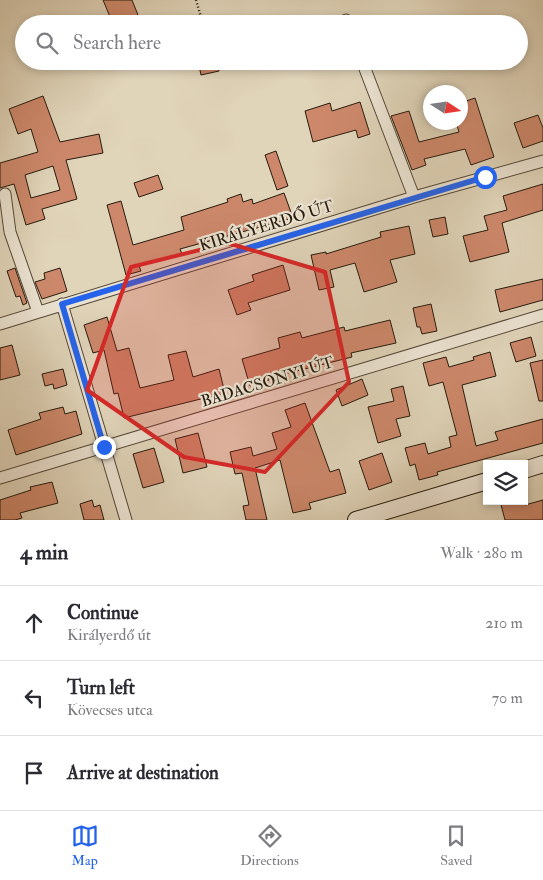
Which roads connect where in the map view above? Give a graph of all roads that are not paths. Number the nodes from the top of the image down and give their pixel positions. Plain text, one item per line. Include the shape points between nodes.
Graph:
1 (365, 70) edge
2 (543, 161) edge
3 (5, 194) dead end
4 (414, 197) junction
5 (62, 304) junction
6 (38, 312) junction
7 (543, 315) edge
8 (0, 324) edge
9 (104, 447) junction
10 (543, 464) edge
11 (528, 469) edge
12 (0, 478) edge
13 (483, 482) edge
14 (126, 520) edge
15 (356, 520) edge

1 - 4 street
2 - 4 street, KIRÁLYERDŐ ÚT
3 - 6 street via 10,232
4 - 5 street, KIRÁLYERDŐ ÚT
5 - 6 street, KIRÁLYERDŐ ÚT
5 - 9 street
6 - 8 street, KIRÁLYERDŐ ÚT
7 - 9 street, BADACSONYI ÚT
9 - 12 street, BADACSONYI ÚT
9 - 14 street
10 - 11 street
13 - 15 street

